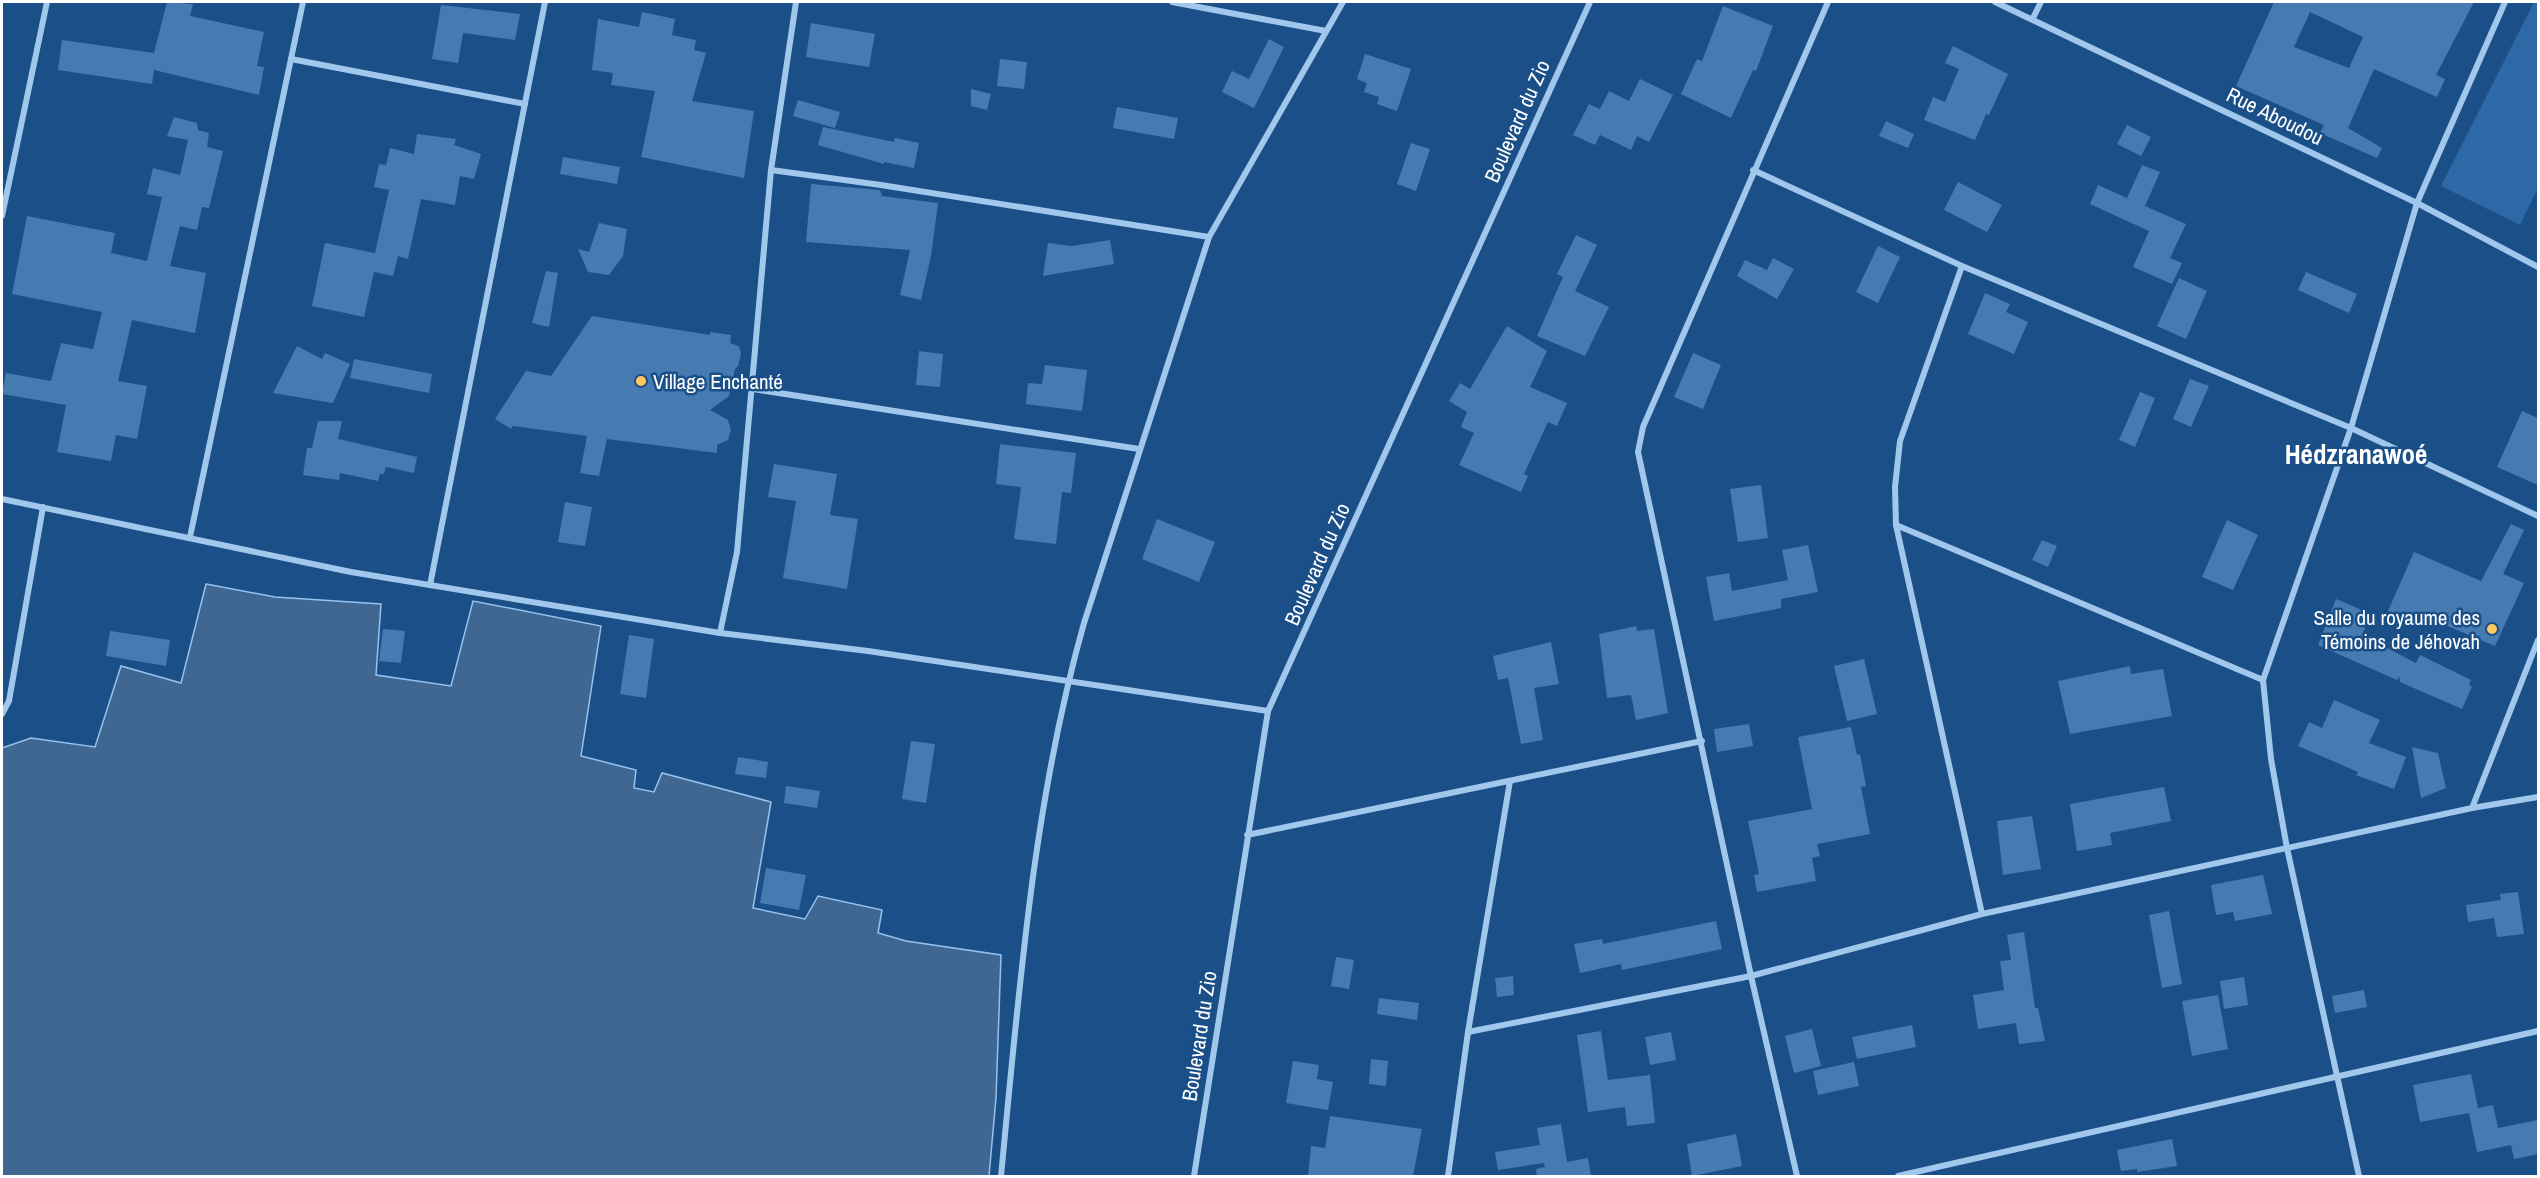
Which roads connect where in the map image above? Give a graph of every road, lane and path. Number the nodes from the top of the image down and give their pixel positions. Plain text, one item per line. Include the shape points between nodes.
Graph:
1 (47, 2) edge
2 (303, 2) edge
3 (545, 2) edge
4 (796, 2) edge
5 (1172, 2) edge
6 (1343, 2) edge
7 (1590, 2) edge
8 (1828, 2) edge
9 (1995, 2) edge
10 (2041, 2) edge
11 (2505, 2) edge
12 (2033, 18) junction
13 (1326, 31) junction
14 (291, 58) junction
15 (525, 104) junction
16 (771, 170) junction
17 (1753, 170) junction
18 (2417, 203) junction
19 (2, 216) edge
20 (1209, 237) junction
21 (1962, 266) junction
22 (2538, 267) edge
23 (753, 389) junction
24 (2351, 428) junction
25 (1138, 449) junction
26 (2, 499) edge
27 (43, 507) junction
28 (2538, 516) edge
29 (1896, 525) junction
30 (190, 537) junction
31 (430, 585) junction
32 (720, 633) junction
33 (2538, 640) edge
34 (2263, 680) junction
35 (1068, 681) junction
36 (1268, 711) junction
37 (2, 714) edge
38 (1702, 741) junction
39 (1510, 781) junction
40 (2538, 797) edge
41 (2472, 808) junction
42 (1247, 835) junction
43 (2287, 848) junction
44 (1982, 914) junction
45 (1751, 976) junction
46 (2538, 1031) edge
47 (1468, 1032) junction
48 (2337, 1075) junction
49 (1001, 1176) edge
50 (1194, 1176) edge
51 (1448, 1176) edge
52 (1797, 1176) edge
53 (1898, 1176) edge
54 (2359, 1176) edge

1 - 19 street
2 - 14 street
3 - 15 street
4 - 16 street
5 - 13 street
6 - 13 street
7 - 36 street, Boulevard du Zio
8 - 17 street
9 - 12 street, Rue Aboudou
10 - 12 street
11 - 18 street
12 - 18 street, Rue Aboudou
13 - 20 street
14 - 15 street
14 - 30 street
15 - 31 street
16 - 20 street
16 - 23 street
17 - 21 street
17 - 38 street via 1639,441 1641,470
18 - 22 street, Rue Aboudou
18 - 24 street
20 - 25 street
21 - 24 street
21 - 29 street via 1900,441
23 - 25 street
23 - 32 street via 735,568
24 - 28 street
24 - 34 street
25 - 35 street
26 - 27 street
27 - 30 street
27 - 37 street via 9,701
29 - 34 street
29 - 44 street
30 - 31 street
31 - 32 street
32 - 35 street
33 - 41 street
34 - 43 street via 2271,759
35 - 36 street
35 - 49 street via 1032,887
36 - 42 street, Boulevard du Zio
38 - 39 street
38 - 45 street
39 - 42 street
39 - 47 street
40 - 41 street
41 - 43 street
42 - 50 street, Boulevard du Zio
43 - 44 street
43 - 48 street
44 - 45 street
45 - 47 street
45 - 52 street
46 - 48 street
47 - 51 street
48 - 53 street
48 - 54 street

